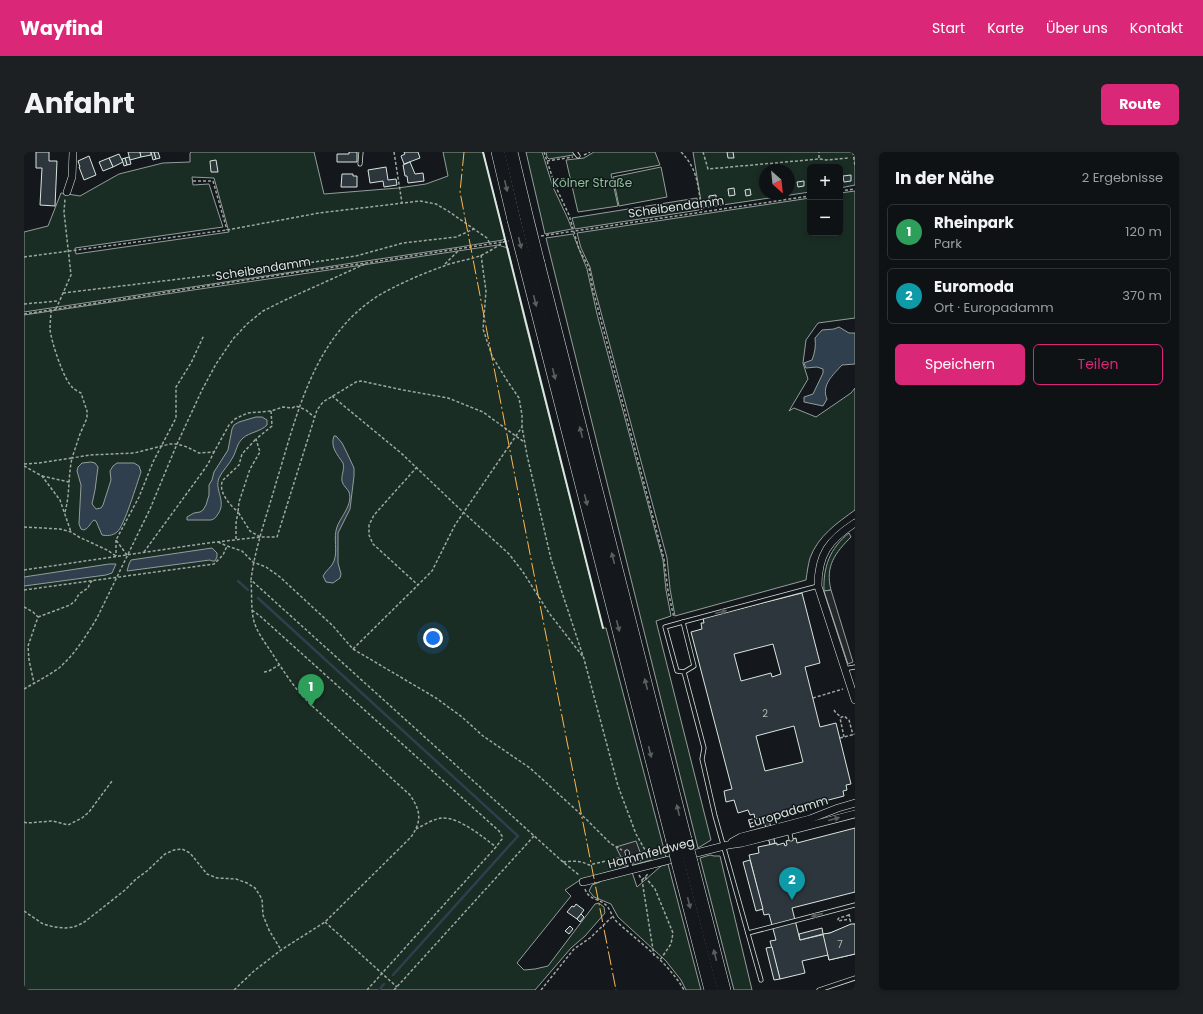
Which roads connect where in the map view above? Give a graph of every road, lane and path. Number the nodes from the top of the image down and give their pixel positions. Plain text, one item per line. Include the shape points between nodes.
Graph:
1 (73, 152) edge
2 (361, 152) edge
3 (394, 152) edge
4 (498, 152) edge
5 (511, 152) edge
6 (544, 152) edge
7 (575, 152) edge
8 (590, 152) edge
9 (681, 152) edge
10 (704, 152) edge
11 (820, 152) edge
12 (853, 152) edge
13 (578, 156) junction
14 (848, 158) dead end
15 (819, 159) junction
16 (547, 161) junction
17 (360, 164) dead end
18 (855, 166) edge
19 (193, 181) dead end
20 (855, 189) edge
21 (843, 191) edge
22 (67, 192) joint
23 (807, 196) edge
24 (402, 203) junction
25 (702, 212) junction
26 (521, 219) junction
27 (474, 229) junction
28 (227, 230) junction
29 (574, 231) junction
30 (545, 235) dead end
31 (490, 244) junction
32 (459, 249) junction
33 (69, 251) junction
34 (481, 255) junction
35 (24, 257) edge
36 (366, 263) junction
37 (444, 266) junction
38 (63, 292) junction
39 (58, 301) junction
40 (24, 304) edge
41 (56, 309) junction
42 (51, 310) junction
43 (24, 314) edge
44 (204, 335) dead end
45 (332, 396) junction
46 (299, 407) junction
47 (271, 411) junction
48 (314, 418) junction
49 (522, 427) junction
50 (516, 436) junction
51 (256, 439) junction
52 (524, 442) junction
53 (177, 444) junction
54 (161, 447) junction
55 (214, 452) junction
56 (72, 458) junction
57 (24, 465) edge
58 (417, 467) junction
59 (42, 476) junction
60 (69, 482) junction
61 (65, 512) junction
62 (238, 512) junction
63 (463, 512) junction
64 (855, 523) edge
65 (24, 527) edge
66 (71, 532) junction
67 (260, 537) junction
68 (116, 540) junction
69 (236, 540) junction
70 (218, 542) junction
71 (227, 546) junction
72 (143, 553) junction
73 (127, 555) junction
74 (116, 556) junction
75 (253, 562) junction
76 (24, 570) edge
77 (117, 576) junction
78 (93, 580) junction
79 (251, 580) junction
80 (418, 585) junction
81 (818, 586) junction
82 (24, 590) edge
83 (24, 607) edge
84 (252, 610) junction
85 (38, 617) junction
86 (683, 622) junction
87 (675, 624) junction
88 (353, 649) junction
89 (584, 658) junction
90 (280, 665) junction
91 (855, 667) edge
92 (844, 669) junction
93 (264, 672) dead end
94 (684, 672) junction
95 (34, 683) junction
96 (850, 686) junction
97 (24, 689) edge
98 (812, 698) dead end
99 (855, 700) edge
100 (834, 710) dead end
101 (841, 717) junction
102 (854, 734) edge
103 (844, 737) junction
104 (840, 738) dead end
105 (112, 781) dead end
106 (855, 803) edge
107 (855, 814) edge
108 (24, 822) edge
109 (788, 828) junction
110 (416, 829) junction
111 (534, 836) junction
112 (791, 839) dead end
113 (726, 845) junction
114 (496, 847) junction
115 (628, 854) junction
116 (563, 862) junction
117 (653, 864) junction
118 (685, 864) junction
119 (634, 869) junction
120 (645, 877) dead end
121 (583, 882) junction
122 (855, 905) edge
123 (24, 911) edge
124 (612, 917) junction
125 (850, 919) junction
126 (325, 922) junction
127 (852, 924) dead end
128 (748, 933) junction
129 (281, 950) junction
130 (654, 956) junction
131 (660, 960) junction
132 (382, 974) junction
133 (855, 978) edge
134 (761, 980) dead end
135 (397, 987) junction
136 (234, 990) edge
137 (367, 990) edge
138 (394, 990) edge
139 (541, 990) edge
140 (684, 990) edge
141 (711, 990) edge
142 (724, 990) edge
143 (819, 990) edge

1 - 22 street via 72,177
2 - 17 lane
3 - 24 path
4 -> 26 highway
5 - 26 highway
6 - 16 path
7 - 13 lane
8 - 13 path
9 - 25 path via 692,164 695,172
10 - 15 path via 708,169
11 - 15 path
12 - 18 path
13 - 16 path
14 - 15 path
16 - 29 path
19 - 28 path via 213,181
20 - 21 path
22 - 33 path via 64,208
23 - 25 path, Scheibendamm
24 - 27 path via 420,201 436,204
24 - 28 path via 318,213
25 - 29 path, Scheibendamm
26 - 118 highway, bridge
27 - 31 path via 487,238
27 - 38 path via 456,238 403,242 349,257 280,268
28 - 33 path
29 - 30 path, Scheibendamm
29 - 87 path via 579,249 589,268 664,559
31 - 32 path, Scheibendamm
31 - 34 path, Scheibendamm via 506,241
32 - 36 path, Scheibendamm
32 - 37 path
33 - 35 path
33 - 38 path via 71,275
34 - 37 path
34 - 49 path via 486,291 483,329 492,356 519,398
36 - 41 path, Scheibendamm
36 - 53 path via 283,300 247,324 216,364
37 - 46 path via 402,283 379,296 349,320 324,352
38 - 39 path
39 - 40 path
39 - 41 path
41 - 42 path, Scheibendamm
42 - 43 path, Scheibendamm
42 - 56 path via 52,343 65,375 72,388 81,393 87,411 87,418
44 - 54 path via 176,387 176,418
45 - 48 path via 322,402
45 - 50 path via 361,381 448,398 483,412
45 - 58 path
46 - 47 path via 283,407
46 - 48 path
46 - 67 path
47 - 51 path via 272,426
47 - 55 path via 248,413 235,419
48 - 67 path via 277,537
49 - 50 path
49 - 52 path
50 - 52 path
50 - 63 path
51 - 62 path via 260,452 250,469
51 - 62 path via 242,454 239,465 221,482 223,494
52 - 89 path via 551,559
53 - 54 path
53 - 55 path via 199,453
53 - 73 path via 150,509
54 - 56 path via 134,453
54 - 68 path
55 - 72 path via 201,474
56 - 57 path
56 - 60 path
57 - 59 path
58 - 63 path
58 - 80 path via 374,515 369,525 369,535 373,544
59 - 60 path
59 - 61 path via 60,500
60 - 61 path
61 - 66 path
62 - 67 path via 250,531
62 - 69 path
63 - 80 path via 432,570
63 - 89 path via 509,554 549,613
64 - 81 street via 842,531 825,551 818,574
65 - 66 path
66 - 74 path
67 - 69 path
67 - 75 path
68 - 73 path
68 - 74 path
69 - 70 path
70 - 71 path
70 - 72 path
71 - 75 path via 242,551
71 - 77 path via 223,555 214,564
72 - 73 path
73 - 74 path
73 - 77 path
74 - 76 path
75 - 79 path
75 - 88 path via 280,577 333,626
77 - 78 path
77 - 95 path via 97,618 78,648 59,668
78 - 82 path
78 - 85 path via 70,605
79 - 84 path
79 - 111 path
80 - 88 path
86 -> 81 lane
81 - 92 street
83 - 85 path
84 - 90 path via 257,629
84 - 114 path via 499,831 502,839
85 - 95 path via 28,646
86 - 87 lane
86 - 94 lane via 694,666
87 - 94 lane via 665,627 677,671
88 - 115 path via 436,698 462,717 530,768 610,843
89 - 117 path via 618,786 636,834
90 - 93 path
90 - 110 path via 298,692 310,704 410,795 419,812
91 - 92 lane
92 - 96 street
94 - 113 lane via 704,748 702,759
95 - 97 path
96 - 98 path
96 - 99 street
100 - 101 path
101 - 102 path via 849,720
101 - 103 path
102 - 103 path
103 - 104 path
105 - 108 path via 89,812 68,825 52,821
106 - 109 street, Europadamm
109 -> 107 street, Europadamm
109 - 112 lane
109 - 113 street, Europadamm via 742,843
110 - 114 path via 443,818 454,820 478,832
110 - 126 path via 411,837
111 - 116 path
111 - 135 path
113 - 117 street, Hammfeldweg
113 - 128 lane
114 - 132 path
115 - 116 path via 589,865 583,862
115 - 119 lane
116 - 121 path via 582,877
117 - 119 street, Hammfeldweg
118 -> 141 highway
142 -> 118 highway
119 - 121 street, Hammfeldweg
119 - 130 path via 642,880
120 - 131 path via 655,889 673,933 671,944
121 - 124 path via 587,894 602,901
122 -> 128 lane
123 - 129 path via 43,924 74,927 83,923 125,890 165,854 182,849 190,853 207,874 217,878 236,879 255,888 262,899 263,915 269,930
124 - 130 path
124 - 139 path via 574,949
125 - 125 path via 840,921 838,921 839,918 849,915
125 - 127 path
126 - 129 path
126 - 132 path
128 - 134 lane
129 - 136 path
130 - 131 path
131 - 140 path
132 - 135 path
132 - 137 path
133 - 143 lane
135 - 138 path

